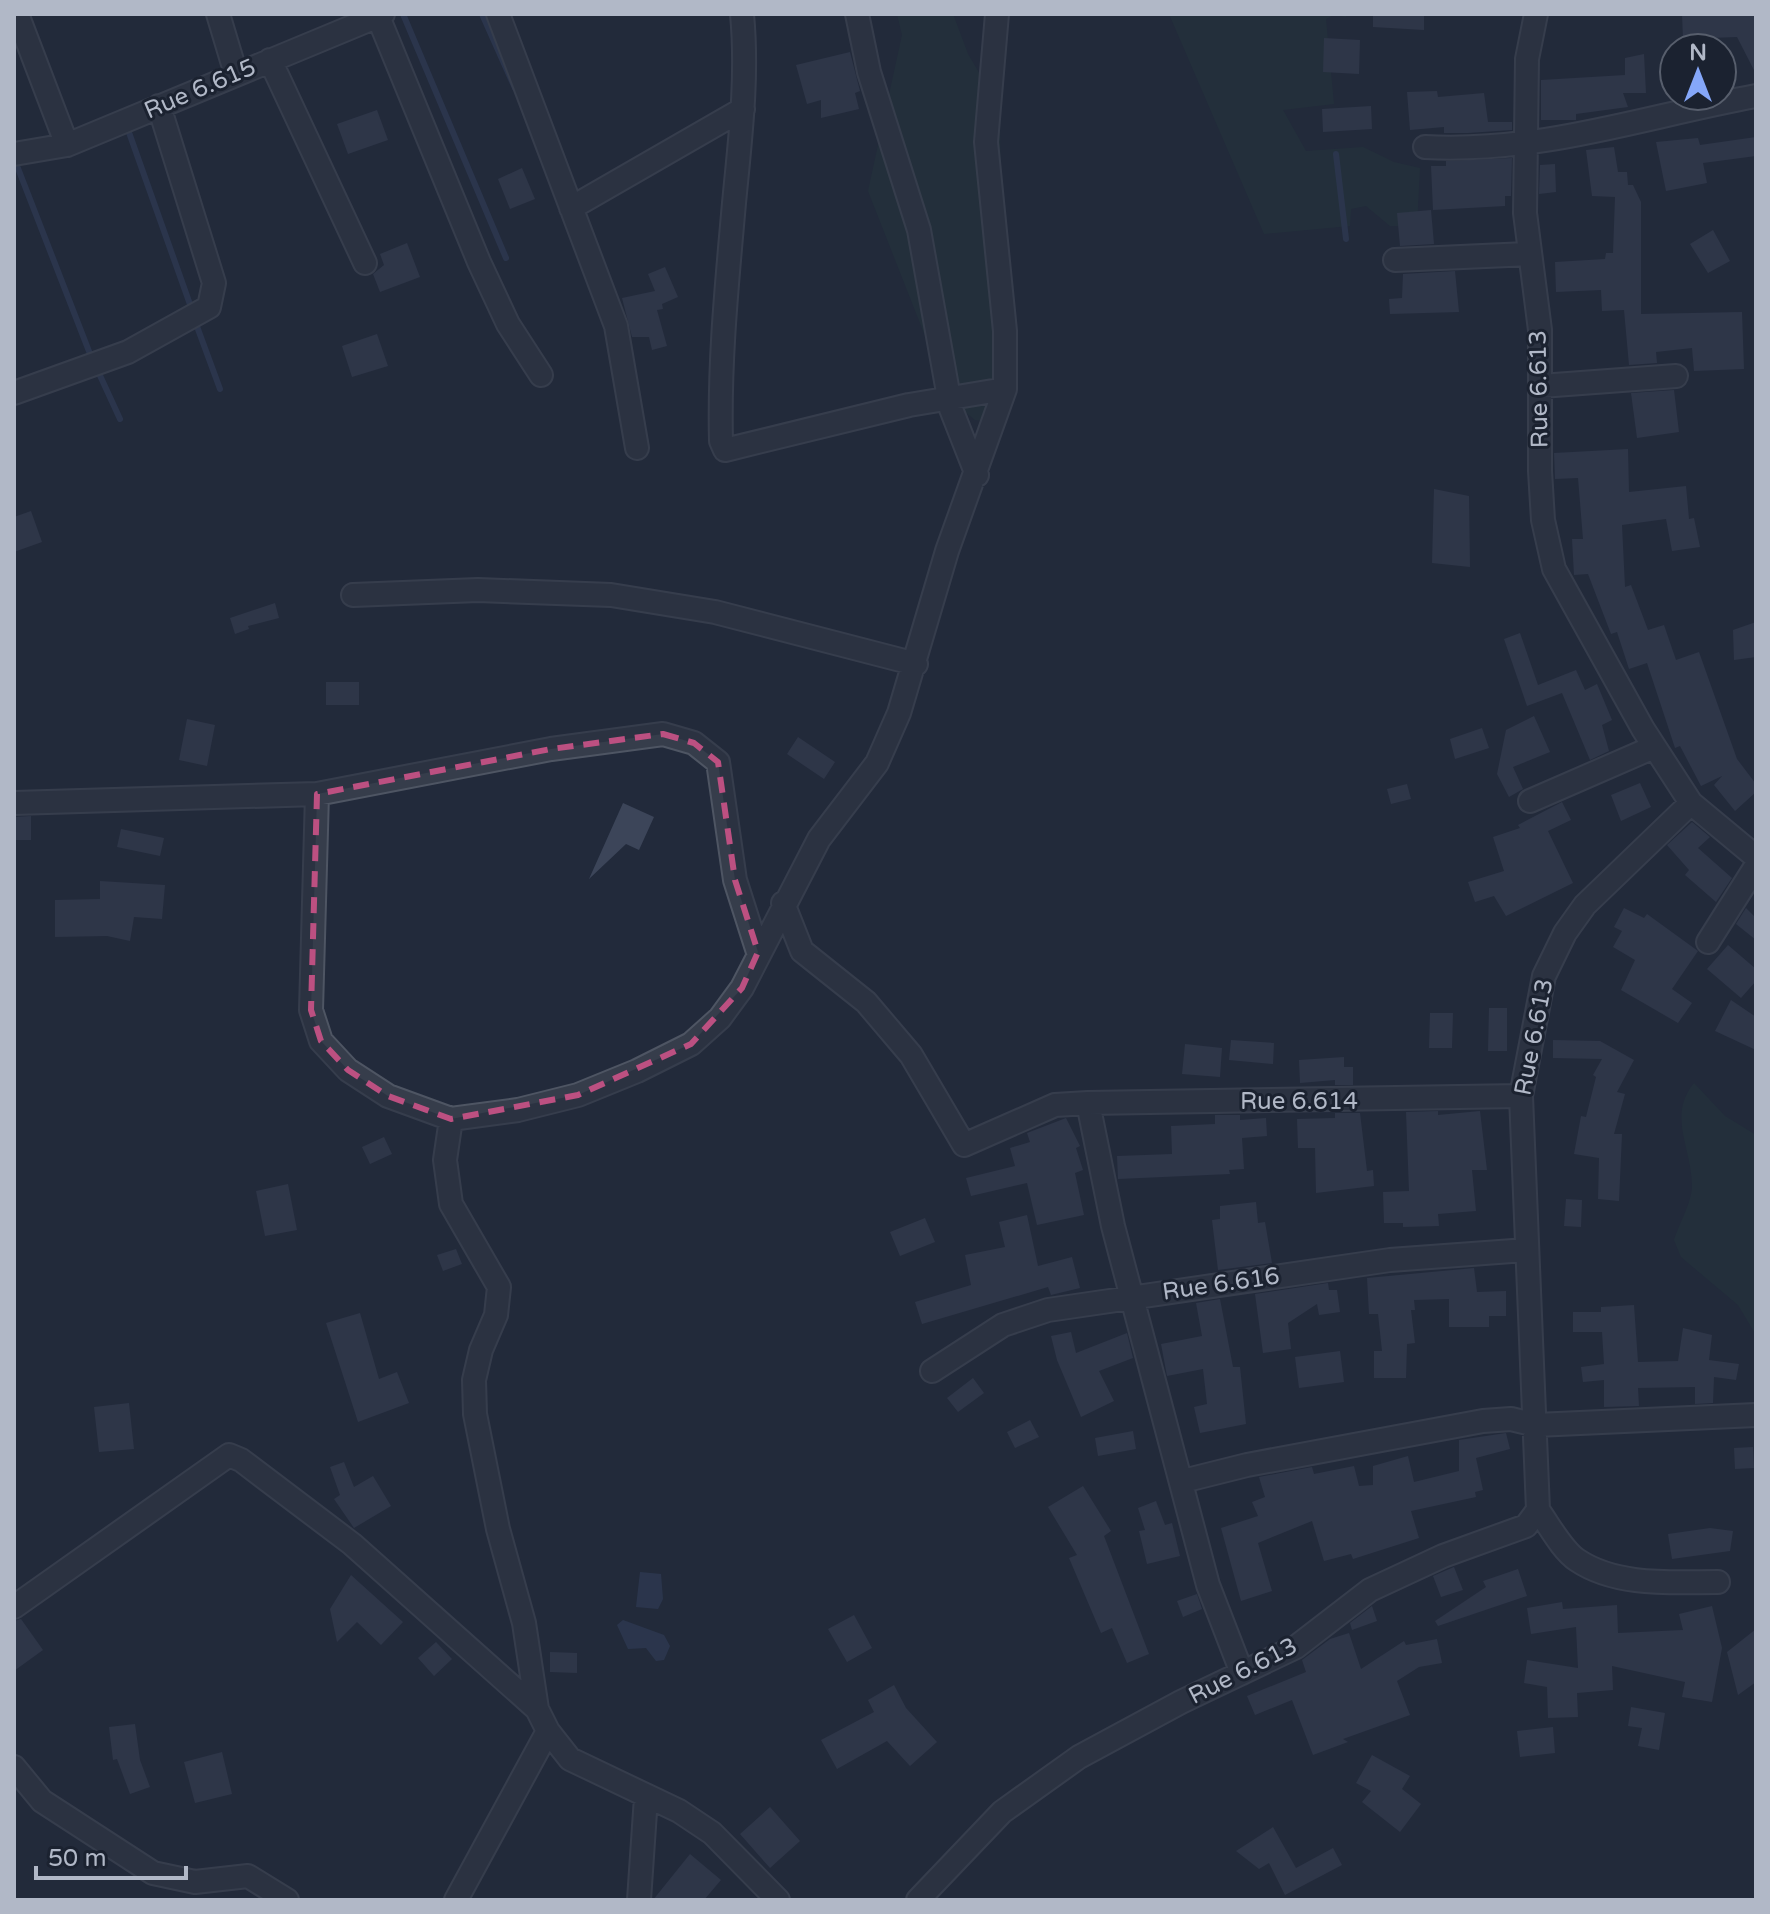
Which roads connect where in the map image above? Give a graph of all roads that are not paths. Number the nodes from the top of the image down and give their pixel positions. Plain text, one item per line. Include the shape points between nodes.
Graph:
1 (17, 14) edge
2 (218, 14) edge
3 (498, 14) edge
4 (742, 14) edge
5 (857, 14) edge
6 (997, 14) edge
7 (1536, 14) edge
8 (379, 15) edge
9 (270, 60) junction
10 (236, 74) junction
11 (1756, 96) edge
12 (159, 106) junction
13 (743, 109) junction
14 (67, 145) junction
15 (1528, 145) junction
16 (1425, 147) dead end
17 (14, 154) edge
18 (571, 208) junction
19 (1529, 254) junction
20 (1395, 260) dead end
21 (365, 263) dead end
22 (541, 375) dead end
23 (1676, 376) dead end
24 (1541, 386) junction
25 (1005, 389) junction
26 (14, 393) edge
27 (950, 398) junction
28 (637, 448) dead end
29 (977, 475) junction
30 (353, 595) dead end
31 (916, 664) junction
32 (1654, 747) junction
33 (317, 794) junction
34 (1530, 801) dead end
35 (14, 803) edge
36 (1691, 803) junction
37 (1756, 857) edge
38 (1756, 866) edge
39 (783, 903) junction
40 (1708, 942) dead end
41 (758, 952) junction
42 (1521, 1096) junction
43 (1090, 1108) junction
44 (451, 1119) junction
45 (1527, 1250) junction
46 (1133, 1296) junction
47 (932, 1371) dead end
48 (1756, 1415) edge
49 (1536, 1425) junction
50 (1183, 1481) junction
51 (1538, 1510) junction
52 (1718, 1582) dead end
53 (14, 1607) edge
54 (1242, 1673) junction
55 (537, 1709) junction
56 (548, 1731) junction
57 (14, 1767) edge
58 (646, 1797) junction
59 (287, 1900) edge
60 (456, 1900) edge
61 (639, 1900) edge
62 (778, 1900) edge
63 (918, 1900) edge

1 - 14 street
2 - 10 street
3 - 18 street
4 - 13 street
5 - 27 street via 869,72 919,230
6 - 25 street via 986,142 1005,331
7 - 15 street, Rue 6.613 via 1527,59
8 - 9 street, Rue 6.615
8 - 22 street via 485,274 508,324
9 - 10 street, Rue 6.615
9 - 21 street
10 - 12 street, Rue 6.615
11 - 15 street
12 - 14 street, Rue 6.615
12 - 26 street via 214,283 209,307 128,352
13 - 18 street
13 - 27 street via 722,336 725,450
14 - 17 street, Rue 6.615
15 - 16 street
15 - 19 street, Rue 6.613
18 - 28 street via 616,326
19 - 20 street
19 - 24 street, Rue 6.613 via 1540,330
23 - 24 street
24 - 32 street, Rue 6.613 via 1540,471 1551,558
25 - 27 street
25 - 29 street
27 - 29 street
29 - 31 street via 947,551
30 - 31 street via 478,590 611,595 715,612
31 - 39 street via 877,763 819,839
32 - 34 street
32 - 36 street, Rue 6.613
33 - 35 street
33 - 41 street via 551,749 663,734 694,743 718,762 735,880
33 - 44 street via 311,1010 321,1041 348,1070 388,1096
36 - 37 street
36 - 42 street, Rue 6.613 via 1585,905 1565,933 1544,976
38 - 40 street
39 - 41 street
39 - 43 street, Rue 6.614 via 802,951 866,1002 911,1055 964,1145 1055,1105
41 - 44 street via 735,998 691,1044 578,1095
42 - 43 street, Rue 6.614
42 - 45 street, Rue 6.613
43 - 46 street
44 - 55 street via 445,1160 451,1204 499,1287 496,1315 474,1380 475,1414 530,1650
45 - 46 street, Rue 6.616 via 1390,1260
45 - 49 street, Rue 6.613
46 - 47 street, Rue 6.616 via 1048,1310 1003,1325
46 - 50 street
48 - 49 street
49 - 50 street via 1511,1419 1435,1428
49 - 51 street, Rue 6.613
50 - 54 street via 1208,1585
51 - 52 street via 1575,1559 1596,1569 1626,1579
51 - 54 street, Rue 6.613 via 1526,1526 1370,1590 1296,1647
53 - 55 street via 229,1455 352,1544
54 - 63 street, Rue 6.613 via 1079,1757 1002,1812
55 - 56 street
56 - 58 street via 570,1759
56 - 60 street
57 - 59 street via 42,1801 153,1873 195,1882 248,1876
58 - 61 street
58 - 62 street via 712,1833

